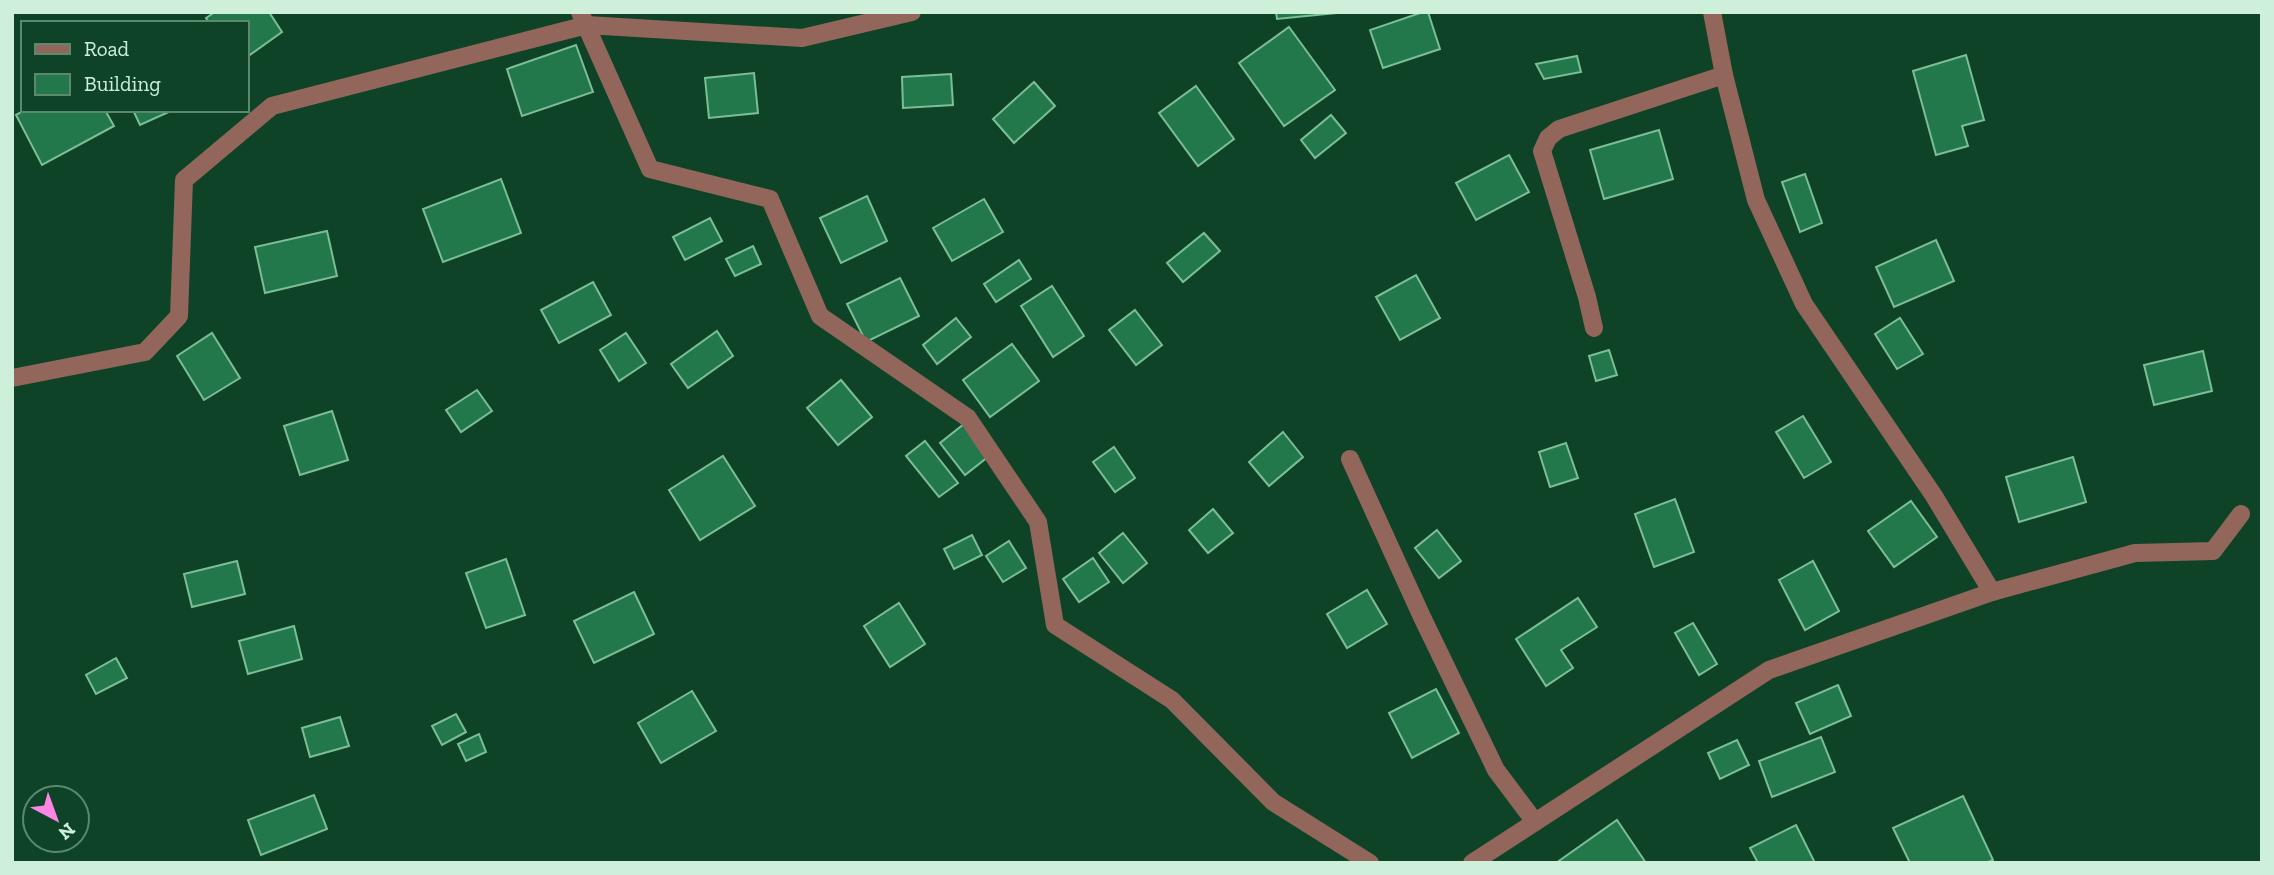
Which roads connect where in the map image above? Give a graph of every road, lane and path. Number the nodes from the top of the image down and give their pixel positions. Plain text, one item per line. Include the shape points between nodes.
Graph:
1 (912, 12) edge
2 (1712, 12) edge
3 (583, 19) edge
4 (1724, 75) junction
5 (1594, 328) dead end
6 (12, 378) edge
7 (1350, 459) dead end
8 (2241, 514) dead end
9 (1992, 592) junction
10 (1535, 822) junction
11 (1370, 863) edge
12 (1472, 863) edge

1 - 3 street via 802,38
2 - 4 street
3 - 6 street via 272,106 184,180 179,316 145,352
3 - 11 street via 650,169 770,199 820,316 968,418 1038,522 1055,625 1172,700 1273,802
4 - 5 street via 1559,129 1548,138 1542,151
4 - 9 street via 1756,200 1804,304 1934,496
7 - 10 street via 1496,770
8 - 9 street via 2213,551 2136,553
9 - 10 street via 1769,670
10 - 12 street

